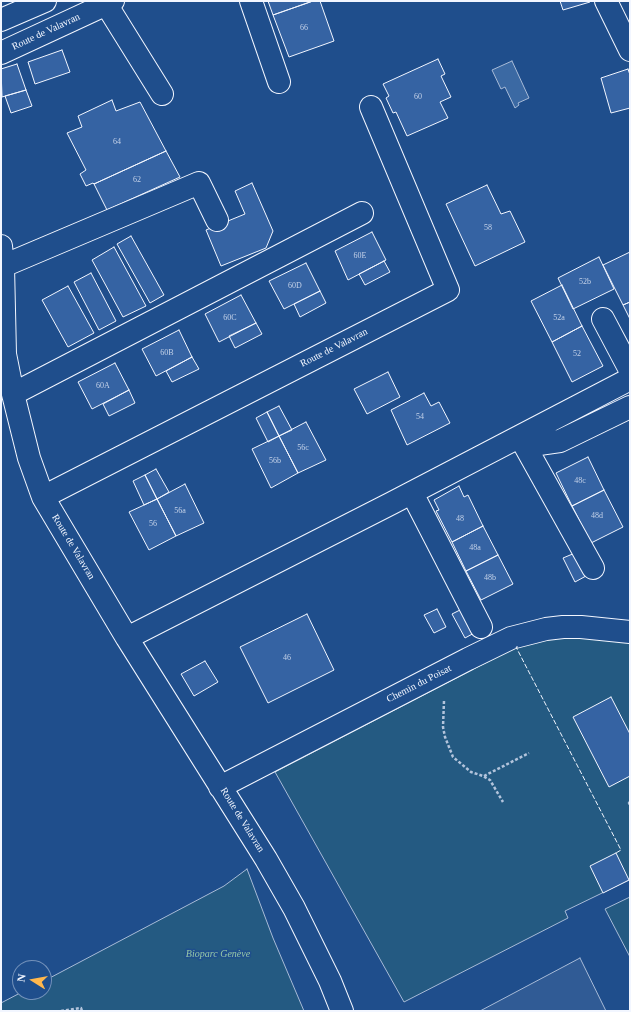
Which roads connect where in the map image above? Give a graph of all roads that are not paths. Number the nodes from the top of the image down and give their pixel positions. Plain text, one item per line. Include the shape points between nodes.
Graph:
1 (45, 1) edge
2 (251, 1) edge
3 (606, 1) edge
4 (110, 2) edge
5 (1, 20) edge
6 (630, 50) edge
7 (1, 53) edge
8 (279, 82) dead end
9 (162, 94) dead end
10 (371, 107) dead end
11 (362, 213) dead end
12 (217, 220) dead end
13 (2, 256) edge
14 (603, 319) dead end
15 (3, 355) edge
16 (630, 370) edge
17 (630, 380) edge
18 (13, 394) junction
19 (630, 407) edge
20 (522, 442) junction
21 (412, 493) junction
22 (43, 497) junction
23 (593, 568) dead end
24 (481, 628) dead end
25 (630, 632) edge
26 (127, 638) junction
27 (220, 787) junction
28 (342, 1011) edge

1 - 5 street
2 - 8 street
3 - 6 street
4 - 7 street, Route de Valavran
4 - 9 street
10 - 22 street, Route de Valavran via 448,290
11 - 18 street
12 - 13 street via 199,183
13 - 15 street, Route de Valavran
14 - 16 street
15 - 18 street, Route de Valavran
17 - 20 street
18 - 22 street, Route de Valavran via 28,458
19 - 20 street via 560,441
20 - 21 street
20 - 23 street
21 - 24 street
21 - 26 street
22 - 26 street, Route de Valavran
25 - 27 street, Chemin du Poisat via 581,627 546,629 511,638
26 - 27 street, Route de Valavran
27 - 28 street, Route de Valavran via 294,908

